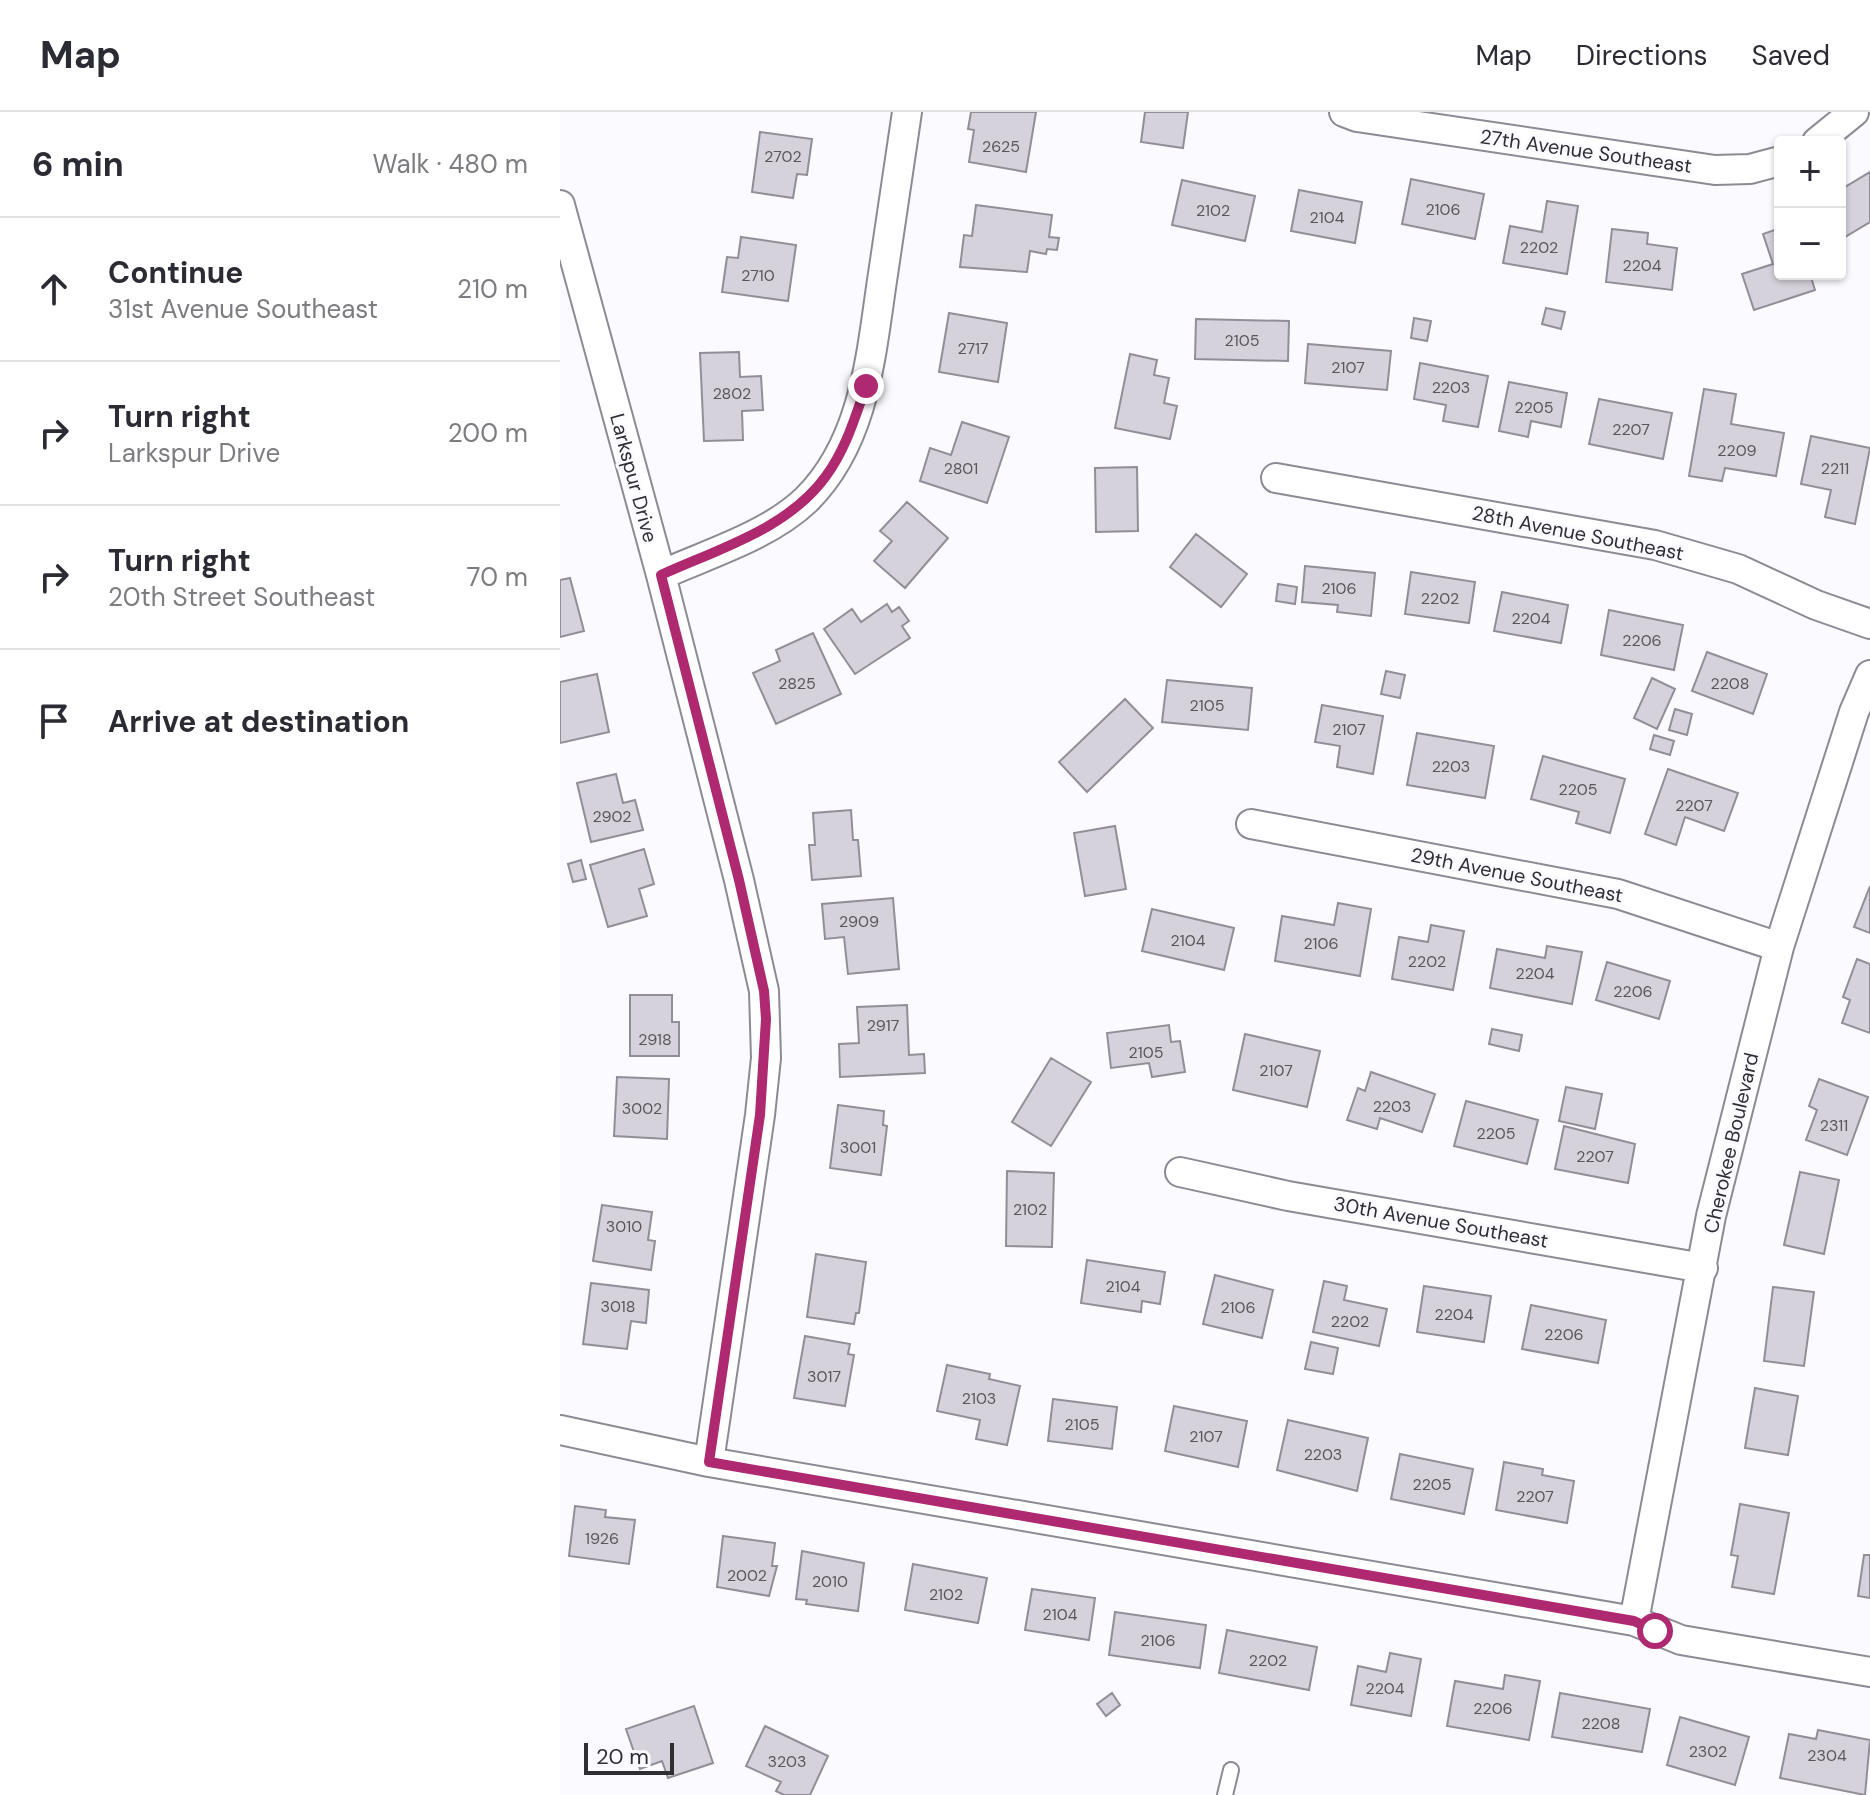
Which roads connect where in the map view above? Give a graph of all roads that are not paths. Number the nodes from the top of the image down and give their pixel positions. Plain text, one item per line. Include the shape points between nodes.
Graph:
1 (907, 112) edge
2 (1344, 112) edge
3 (1854, 112) edge
4 (1824, 136) edge
5 (1774, 163) edge
6 (560, 205) edge
7 (1276, 478) dead end
8 (661, 575) junction
9 (1870, 624) edge
10 (1870, 675) edge
11 (1251, 824) dead end
12 (1779, 947) junction
13 (1180, 1172) dead end
14 (1703, 1268) junction
15 (560, 1430) edge
16 (709, 1462) junction
17 (1634, 1621) junction
18 (1870, 1672) edge
19 (1231, 1770) dead end
20 (1225, 1795) edge

1 - 8 street via 866,386 846,442 820,483 776,523
2 - 5 street, 27th Avenue Southeast via 1715,170
3 - 4 street
6 - 8 street, Larkspur Drive
7 - 9 street, 28th Avenue Southeast via 1655,545 1738,569
8 - 16 street, Larkspur Drive via 739,880 766,1019 760,1115
10 - 12 street, Cherokee Boulevard
11 - 12 street, 29th Avenue Southeast via 1618,894
12 - 14 street, Cherokee Boulevard via 1711,1216
13 - 14 street, 30th Avenue Southeast via 1288,1196
14 - 17 street, Cherokee Boulevard
15 - 16 street
16 - 17 street
17 - 18 street via 1681,1640
19 - 20 lane

